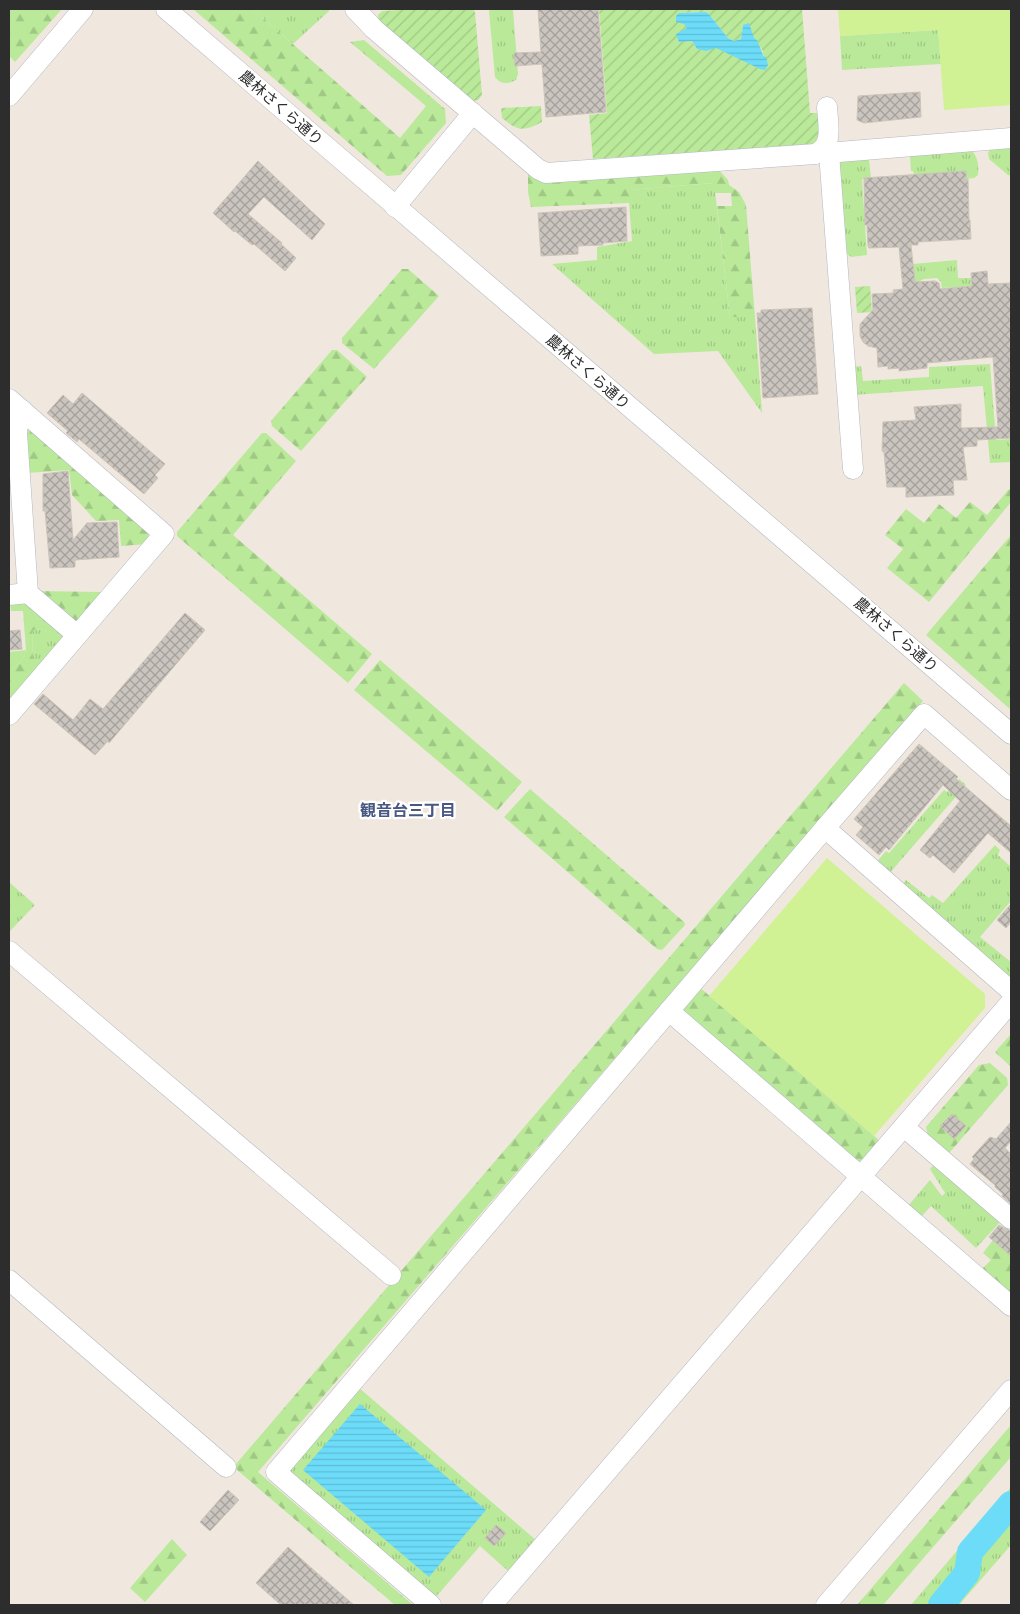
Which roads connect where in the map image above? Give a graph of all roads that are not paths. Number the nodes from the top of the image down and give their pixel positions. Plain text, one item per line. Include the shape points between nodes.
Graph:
1 (84, 9) edge
2 (166, 9) edge
3 (359, 10) edge
4 (9, 96) edge
5 (827, 107) dead end
6 (473, 113) junction
7 (1011, 138) edge
8 (827, 150) junction
9 (395, 206) junction
10 (15, 405) edge
11 (853, 470) dead end
12 (18, 594) edge
13 (77, 635) junction
14 (9, 715) edge
15 (1011, 734) edge
16 (1011, 790) edge
17 (825, 828) junction
18 (9, 950) edge
19 (1011, 991) edge
20 (1011, 1002) edge
21 (669, 1011) junction
22 (904, 1126) junction
23 (862, 1176) junction
24 (1011, 1219) edge
25 (391, 1275) dead end
26 (9, 1280) edge
27 (1011, 1306) edge
28 (1011, 1390) edge
29 (226, 1467) dead end
30 (431, 1605) edge
31 (492, 1605) edge
32 (826, 1605) edge

1 - 4 street
2 - 9 street, 農林さくら通り
3 - 6 street via 374,29
5 - 8 street
6 - 8 street via 546,173 815,154
6 - 9 street
7 - 8 street
8 - 11 street
9 - 15 street, 農林さくら通り
10 - 12 street via 18,416
10 - 13 street via 164,534
12 - 13 street
13 - 14 street
16 - 17 street via 924,714
17 - 19 street
17 - 21 street
18 - 25 street
20 - 22 street
21 - 23 street
21 - 30 street via 276,1472
22 - 23 street
22 - 24 street
23 - 27 street
23 - 31 street
26 - 29 street
28 - 32 street

